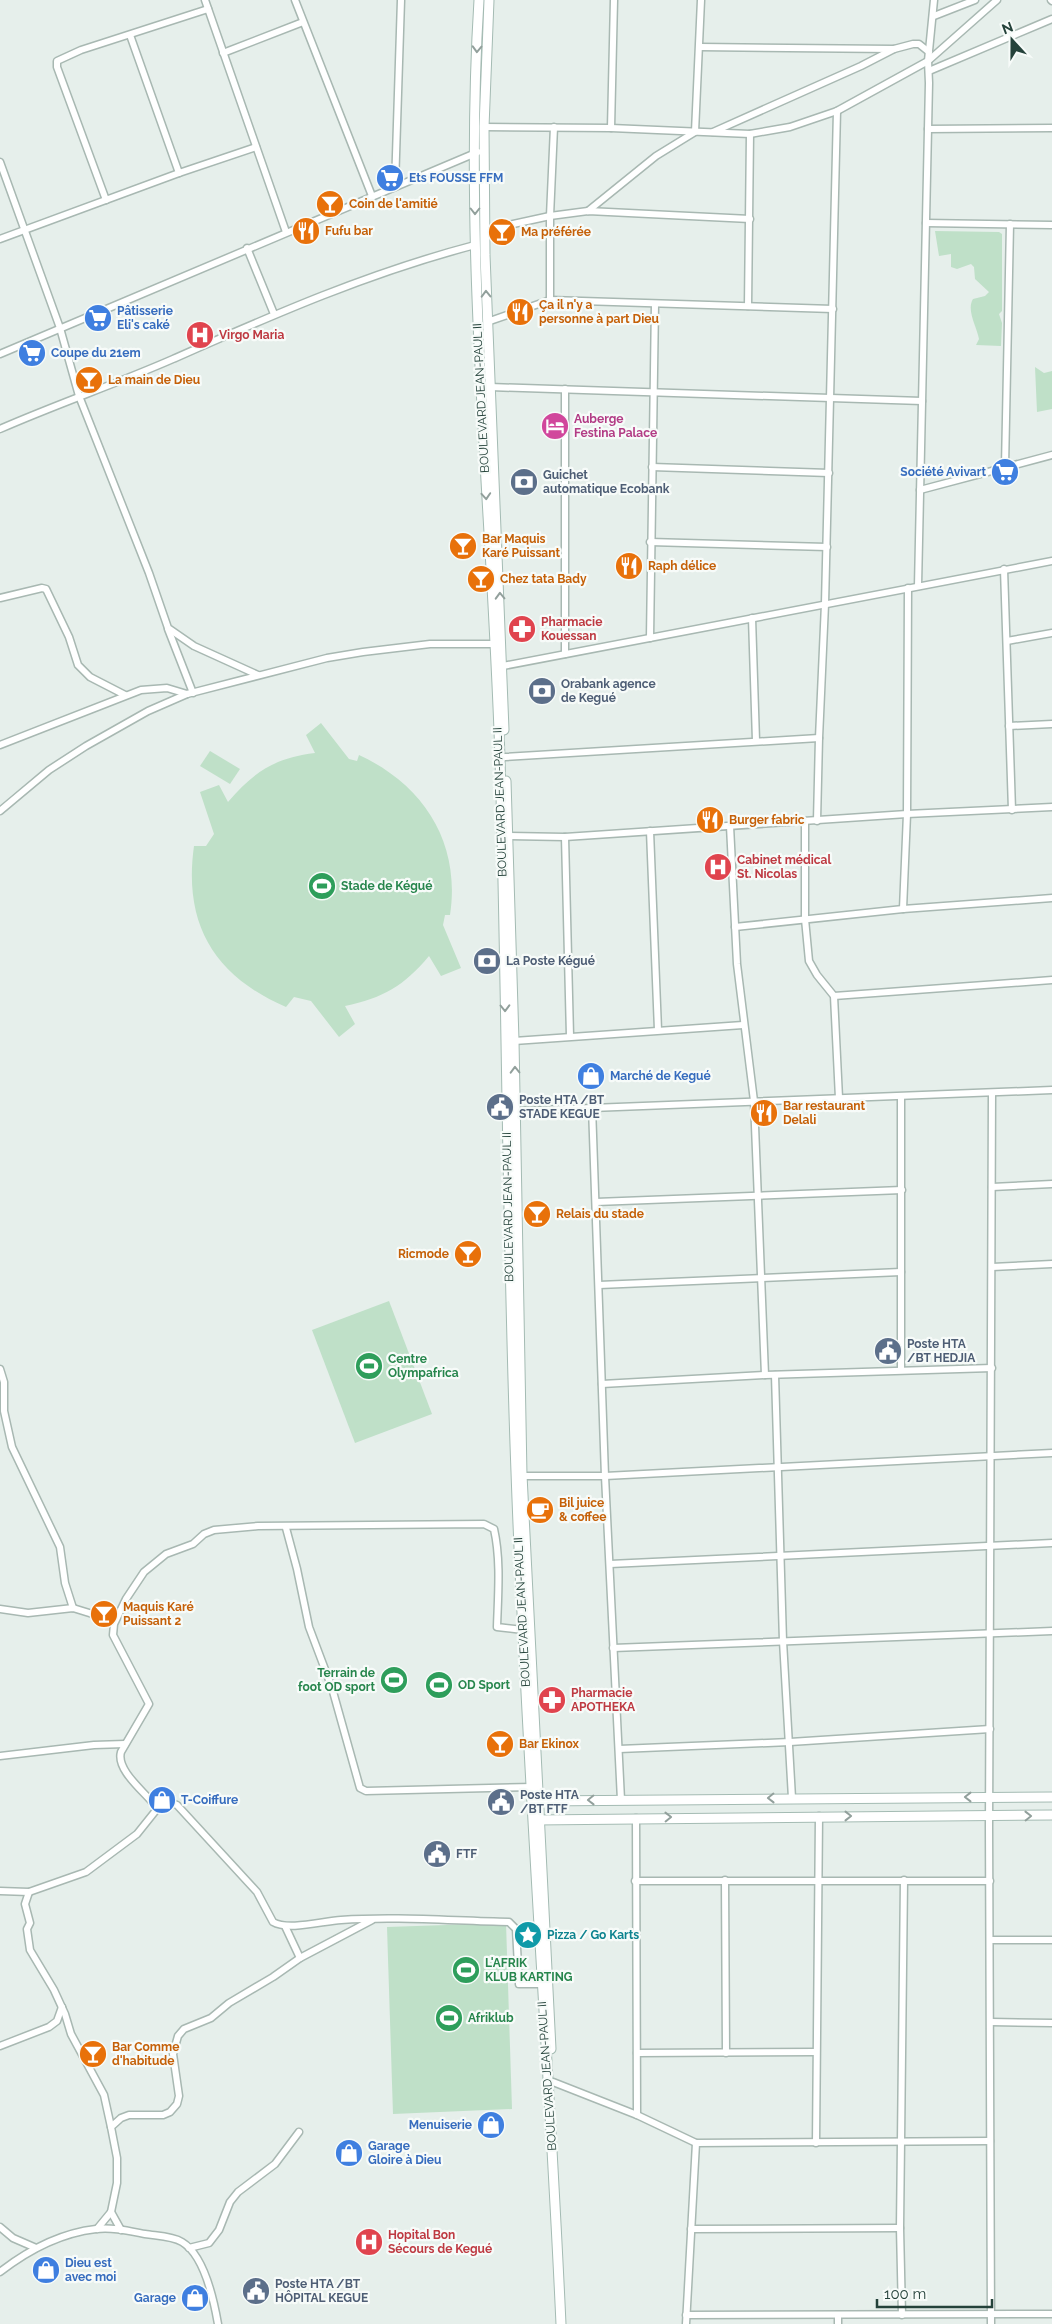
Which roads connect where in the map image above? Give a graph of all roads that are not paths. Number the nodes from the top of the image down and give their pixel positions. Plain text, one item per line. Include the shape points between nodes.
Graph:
1 (205, 0) edge
2 (295, 0) edge
3 (401, 0) edge
4 (479, 0) edge
5 (490, 0) edge
6 (614, 0) edge
7 (701, 0) edge
8 (934, 0) edge
9 (975, 0) edge
10 (997, 0) edge
11 (208, 9) junction
12 (934, 16) junction
13 (1052, 19) edge
14 (303, 22) junction
15 (130, 35) junction
16 (700, 47) junction
17 (894, 49) junction
18 (929, 52) junction
19 (223, 53) junction
20 (928, 61) junction
21 (929, 70) junction
22 (837, 111) junction
23 (484, 127) junction
24 (554, 127) junction
25 (611, 128) junction
26 (1052, 128) edge
27 (928, 129) junction
28 (696, 132) junction
29 (711, 133) junction
30 (750, 134) junction
31 (256, 148) junction
32 (480, 151) junction
33 (0, 162) edge
34 (179, 173) junction
35 (395, 186) junction
36 (372, 196) junction
37 (106, 200) junction
38 (588, 211) junction
39 (550, 216) junction
40 (750, 219) junction
41 (926, 222) junction
42 (1010, 224) junction
43 (1052, 225) edge
44 (24, 230) junction
45 (486, 230) junction
46 (286, 232) junction
47 (0, 238) edge
48 (475, 245) junction
49 (247, 248) junction
50 (550, 300) junction
51 (655, 304) junction
52 (748, 306) junction
53 (833, 309) junction
54 (274, 314) junction
55 (487, 322) junction
56 (60, 328) junction
57 (0, 354) edge
58 (490, 387) junction
59 (565, 389) junction
60 (654, 392) junction
61 (79, 396) junction
62 (830, 398) junction
63 (922, 401) junction
64 (0, 429) edge
65 (1052, 455) edge
66 (652, 467) junction
67 (1005, 467) junction
68 (829, 473) junction
69 (920, 490) junction
70 (650, 542) junction
71 (827, 546) junction
72 (1052, 561) edge
73 (1004, 569) junction
74 (918, 586) junction
75 (908, 588) junction
76 (0, 598) edge
77 (825, 604) junction
78 (752, 618) junction
79 (168, 628) junction
80 (1052, 633) edge
81 (650, 638) junction
82 (1006, 641) junction
83 (498, 644) junction
84 (565, 654) junction
85 (503, 666) junction
86 (258, 675) junction
87 (190, 694) junction
88 (125, 695) junction
89 (1052, 724) edge
90 (1009, 726) junction
91 (819, 738) junction
92 (756, 741) junction
93 (0, 745) edge
94 (505, 757) junction
95 (1052, 807) edge
96 (1012, 810) junction
97 (0, 811) edge
98 (907, 814) junction
99 (805, 821) junction
100 (817, 821) junction
101 (730, 826) junction
102 (650, 831) junction
103 (509, 836) junction
104 (565, 837) junction
105 (1052, 898) edge
106 (902, 909) junction
107 (804, 919) junction
108 (735, 927) junction
109 (1052, 980) edge
110 (834, 996) junction
111 (743, 1025) junction
112 (658, 1030) junction
113 (570, 1036) junction
114 (514, 1041) junction
115 (1052, 1090) edge
116 (992, 1093) junction
117 (901, 1097) junction
118 (839, 1098) junction
119 (754, 1101) junction
120 (592, 1108) junction
121 (515, 1111) junction
122 (1052, 1184) edge
123 (992, 1187) junction
124 (902, 1190) junction
125 (758, 1195) junction
126 (596, 1202) junction
127 (1052, 1264) edge
128 (992, 1267) junction
129 (902, 1272) junction
130 (761, 1278) junction
131 (599, 1285) junction
132 (992, 1368) junction
133 (0, 1369) edge
134 (901, 1370) junction
135 (765, 1375) junction
136 (775, 1375) junction
137 (602, 1384) junction
138 (1052, 1453) edge
139 (992, 1457) junction
140 (778, 1468) junction
141 (519, 1476) junction
142 (605, 1476) junction
143 (286, 1528) junction
144 (1052, 1543) edge
145 (992, 1546) junction
146 (781, 1556) junction
147 (610, 1564) junction
148 (72, 1608) junction
149 (0, 1609) edge
150 (99, 1616) dead end
151 (524, 1630) junction
152 (1052, 1631) edge
153 (992, 1633) junction
154 (783, 1641) junction
155 (613, 1648) junction
156 (990, 1729) junction
157 (790, 1742) junction
158 (125, 1744) junction
159 (619, 1749) junction
160 (0, 1756) edge
161 (533, 1786) junction
162 (991, 1797) junction
163 (1052, 1797) edge
164 (792, 1798) junction
165 (621, 1800) junction
166 (534, 1802) junction
167 (161, 1804) junction
168 (1052, 1815) edge
169 (819, 1816) junction
170 (990, 1816) junction
171 (636, 1818) junction
172 (536, 1819) junction
173 (818, 1879) junction
174 (725, 1880) junction
175 (904, 1880) junction
176 (635, 1881) junction
177 (990, 1881) junction
178 (0, 1891) edge
179 (29, 1892) junction
180 (375, 1918) junction
181 (285, 1926) junction
182 (990, 1940) junction
183 (1052, 1940) edge
184 (300, 1958) junction
185 (541, 1984) junction
186 (62, 2007) junction
187 (990, 2022) junction
188 (1052, 2023) edge
189 (0, 2046) edge
190 (816, 2052) junction
191 (637, 2053) junction
192 (726, 2053) junction
193 (553, 2082) junction
194 (637, 2116) junction
195 (112, 2126) junction
196 (298, 2132) dead end
197 (990, 2141) junction
198 (901, 2142) junction
199 (696, 2143) junction
200 (816, 2143) junction
201 (111, 2212) junction
202 (0, 2226) edge
203 (900, 2228) junction
204 (97, 2229) junction
205 (691, 2229) junction
206 (121, 2230) junction
207 (36, 2248) junction
208 (189, 2248) junction
209 (0, 2272) edge
210 (1052, 2314) edge
211 (686, 2315) junction
212 (838, 2315) junction
213 (902, 2315) junction
214 (991, 2316) junction
215 (218, 2324) edge
216 (561, 2324) edge
217 (566, 2324) edge
218 (686, 2324) edge
219 (838, 2324) edge
220 (991, 2324) edge

1 - 11 street
2 - 14 street
3 - 35 street
4 -> 32 main road, BOULEVARD JEAN-PAUL II
5 - 23 main road, BOULEVARD JEAN-PAUL II
6 - 25 street
7 - 16 street
8 - 12 street
9 - 12 street
10 - 20 street
11 - 15 street
11 - 19 street
12 - 18 street
13 - 21 street
14 - 19 street
14 - 36 street
15 - 34 street
15 - 37 street via 57,61
16 - 17 street
16 - 28 street
17 - 18 street via 919,44
17 - 29 street
18 - 20 street
19 - 31 street
20 - 21 street
20 - 22 street
21 - 27 street
22 - 30 street via 790,127
22 - 53 street
23 - 24 street
23 - 32 main road, BOULEVARD JEAN-PAUL II
24 - 25 street
24 - 39 street
25 - 28 street
26 - 27 street
27 - 41 street
28 - 29 street
28 - 38 street via 656,156
29 - 30 street
30 - 40 street
31 - 34 street
31 - 46 street
32 - 35 street
32 - 45 main road, BOULEVARD JEAN-PAUL II
32 -> 48 main road, BOULEVARD JEAN-PAUL II
33 - 44 street
34 - 37 street
35 - 36 street
36 - 46 street
37 - 44 street
38 - 39 street
38 - 40 street
39 - 45 street
39 - 50 street
40 - 52 street
41 - 42 street
41 - 63 street
42 - 43 street
42 - 67 street
44 - 47 street
44 - 56 street
55 -> 45 main road, BOULEVARD JEAN-PAUL II
46 - 49 street
48 - 54 street via 379,273
48 -> 83 main road, BOULEVARD JEAN-PAUL II
49 - 54 street
49 - 56 street
50 - 51 street
50 - 55 street
51 - 52 street
51 - 60 street
52 - 53 street
53 - 62 street
54 - 61 street
55 - 58 main road, BOULEVARD JEAN-PAUL II
56 - 57 street
56 - 61 street
58 - 59 street
83 -> 58 main road, BOULEVARD JEAN-PAUL II
59 - 60 street
59 - 84 street
60 - 62 street
60 - 66 street
61 - 64 street
61 - 79 street
62 - 63 street
62 - 68 street
63 - 69 street
65 - 67 street
66 - 68 street
66 - 70 street
67 - 69 street
68 - 71 street
69 - 74 street
70 - 71 street
70 - 81 street
71 - 77 street
72 - 73 street
73 - 74 street
73 - 82 street
74 - 75 street
75 - 77 street
75 - 98 street
76 - 88 street via 46,589 69,637 78,665 90,677
77 - 78 street
77 - 91 street
78 - 81 street
78 - 92 street
79 - 86 street via 194,646
79 - 87 street
80 - 82 street
81 - 84 street
82 - 90 street
83 - 85 main road, BOULEVARD JEAN-PAUL II
83 - 86 street via 430,644 363,652
83 -> 141 main road, BOULEVARD JEAN-PAUL II via 506,1141
84 - 85 street
85 - 94 main road, BOULEVARD JEAN-PAUL II
86 - 87 street
87 - 88 street via 167,688
87 - 97 street via 148,711 86,746 49,770
88 - 93 street
89 - 90 street
90 - 96 street
91 - 92 street
91 - 100 street
92 - 94 street
94 - 103 main road, BOULEVARD JEAN-PAUL II
95 - 96 street
96 - 98 street
98 - 100 street
98 - 106 street
99 - 100 street
99 - 101 street
99 - 107 street
101 - 102 street
101 - 108 street
102 - 104 street
102 - 112 street
103 - 104 street
103 - 114 main road, BOULEVARD JEAN-PAUL II
104 - 113 street
105 - 106 street
106 - 107 street
107 - 108 street
107 - 110 street via 809,961
108 - 111 street
109 - 110 street
110 - 118 street
111 - 112 street
111 - 119 street
112 - 113 street
113 - 114 street
121 -> 114 main road, BOULEVARD JEAN-PAUL II
115 - 116 street
116 - 117 street
116 - 123 street
117 - 118 street
117 - 124 street
118 - 119 street
119 - 120 street
119 - 125 street
120 - 121 street
120 - 126 street
121 - 141 main road, BOULEVARD JEAN-PAUL II
122 - 123 street
123 - 128 street
124 - 125 street
124 - 129 street
125 - 126 street
125 - 130 street
126 - 131 street
127 - 128 street
128 - 132 street
129 - 130 street
129 - 134 street
130 - 131 street
130 - 135 street
131 - 137 street
132 - 134 street
132 - 139 street
133 - 148 street via 12,1447 60,1547
134 - 136 street
135 - 136 street
135 - 137 street
136 - 140 street
137 - 142 street
138 - 139 street
139 - 140 street
139 - 145 street
140 - 142 street
140 - 146 street
141 - 142 street
141 - 151 main road, BOULEVARD JEAN-PAUL II
141 - 161 main road, BOULEVARD JEAN-PAUL II
142 - 147 street
143 - 151 street via 484,1524 494,1529 497,1542 497,1627
143 - 158 street via 232,1527 204,1534 193,1544 166,1554 133,1586 114,1624 113,1635 149,1704
143 - 161 street via 309,1627 332,1688 360,1788 366,1791
144 - 145 street
145 - 146 street
145 - 153 street
146 - 147 street
146 - 154 street
147 - 155 street
148 - 149 street via 28,1613
148 - 150 street
151 - 161 main road, BOULEVARD JEAN-PAUL II
152 - 153 street
153 - 154 street
153 - 156 street
154 - 155 street
154 - 157 street
155 - 159 street
156 - 157 street
156 - 162 street
157 - 159 street
157 - 164 street
158 - 160 street via 94,1744
158 - 167 street via 120,1757 124,1768 152,1802
159 - 165 street
161 - 166 main road, BOULEVARD JEAN-PAUL II
162 - 163 main road
162 -> 164 main road
162 - 170 street
164 -> 165 main road
165 -> 166 main road
166 - 172 main road, BOULEVARD JEAN-PAUL II
167 - 179 street via 137,1834 86,1872
167 - 181 street via 171,1802 177,1805 257,1892 272,1922
170 -> 168 main road
169 -> 170 main road
171 -> 169 main road
169 - 173 street
170 - 177 street
171 - 172 main road
171 - 176 street
172 - 185 main road, BOULEVARD JEAN-PAUL II
172 - 193 main road, BOULEVARD JEAN-PAUL II
173 - 174 street
173 - 175 street
173 - 190 street
174 - 176 street
174 - 192 street
175 - 177 street
175 - 198 street
176 - 191 street
177 - 182 street
178 - 179 street
179 - 186 street via 25,1904 30,1923 27,1929 30,1950
180 - 181 street
180 - 184 street
180 - 185 street via 509,1922 516,1929 518,1984
181 - 184 street
182 - 183 street
182 - 187 street
184 - 195 street via 211,2018 184,2029 178,2036 173,2054 179,2096 170,2112 129,2116
185 - 216 main road, BOULEVARD JEAN-PAUL II
186 - 189 street via 57,2021 49,2027
186 - 195 street via 71,2034 104,2095
187 - 188 street
187 - 197 street
190 - 192 street
190 - 200 street
191 - 192 street
191 - 194 street
193 - 194 street
193 - 217 main road, BOULEVARD JEAN-PAUL II
194 - 199 street
195 - 201 street via 117,2183
196 - 208 street via 274,2164 238,2192 209,2243
197 - 198 street
197 - 214 street
198 - 200 street
198 - 203 street
199 - 200 street
199 - 205 street
201 - 204 street
201 - 206 street
202 - 207 street via 14,2238
203 - 205 street
203 - 213 street
204 - 206 street
204 - 207 street
205 - 211 street
206 - 208 street via 171,2238
207 - 209 street
208 - 215 street via 208,2282
210 - 214 street
211 - 212 street
211 - 218 street
212 - 213 street
212 - 219 street
213 - 214 street
214 - 220 street

